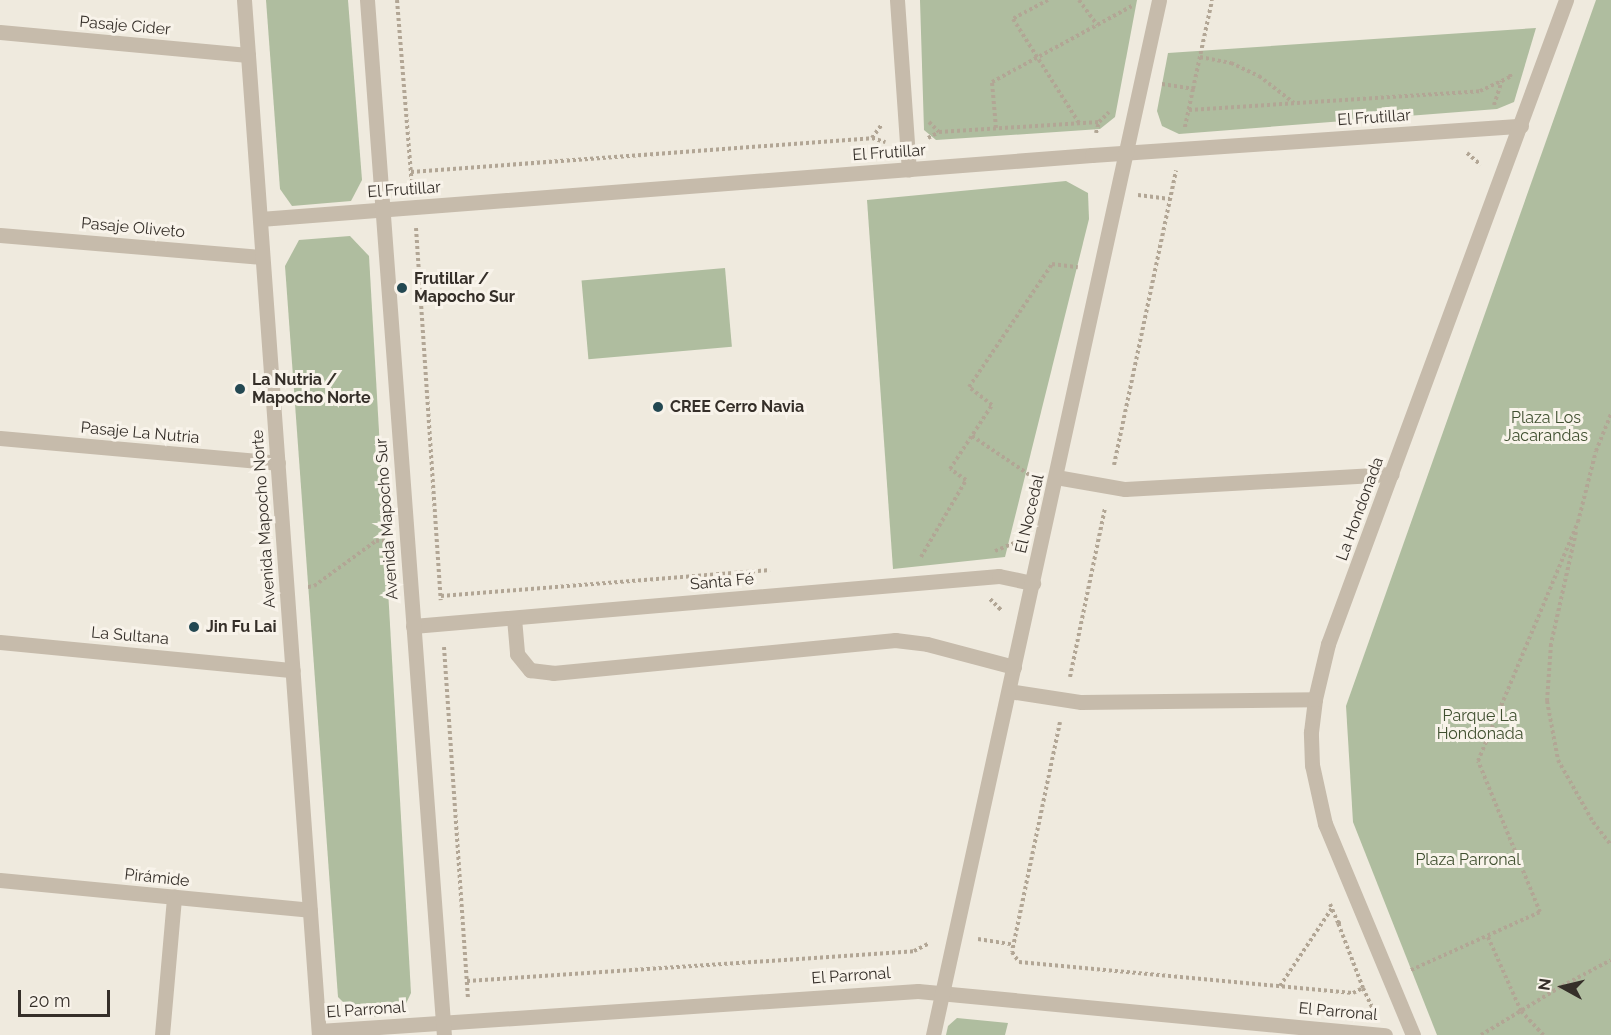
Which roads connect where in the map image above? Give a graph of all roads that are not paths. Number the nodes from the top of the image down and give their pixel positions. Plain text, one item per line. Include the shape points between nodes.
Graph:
1 (244, 0) edge
2 (367, 0) edge
3 (897, 0) edge
4 (1159, 0) edge
5 (1566, 0) edge
6 (0, 32) edge
7 (248, 55) junction
8 (1521, 126) junction
9 (1126, 152) junction
10 (909, 170) junction
11 (382, 210) junction
12 (260, 219) junction
13 (0, 235) edge
14 (262, 257) junction
15 (0, 438) edge
16 (278, 463) junction
17 (1392, 474) junction
18 (1056, 477) junction
19 (1033, 583) junction
20 (513, 618) junction
21 (413, 626) junction
22 (0, 642) edge
23 (1014, 667) junction
24 (293, 670) junction
25 (1009, 691) junction
26 (1315, 699) junction
27 (0, 880) edge
28 (174, 897) junction
29 (310, 910) junction
30 (942, 992) junction
31 (1220, 1019) junction
32 (443, 1029) edge
33 (319, 1033) edge
34 (162, 1035) edge
35 (933, 1035) edge
36 (1216, 1035) edge
37 (1384, 1035) edge
38 (1413, 1035) edge

1 - 7 street, Avenida Mapocho Norte
2 - 11 street, Avenida Mapocho Sur
3 - 10 street
4 - 9 street, El Nocedal
5 - 8 street, La Hondonada
6 - 7 street, Pasaje Cider
7 - 12 street, Avenida Mapocho Norte
8 - 9 street, El Frutillar
8 - 17 street, La Hondonada
9 - 10 street, El Frutillar
9 - 18 street, El Nocedal
10 - 11 street, El Frutillar
11 - 12 street, El Frutillar
11 - 21 street, Avenida Mapocho Sur
12 - 14 street, Avenida Mapocho Norte
13 - 14 street, Pasaje Oliveto
14 - 16 street, Avenida Mapocho Norte
15 - 16 street, Pasaje La Nutria
16 - 24 street, Avenida Mapocho Norte
17 - 18 street via 1125,489
17 - 26 street, La Hondonada via 1329,644
18 - 19 street, El Nocedal
19 - 20 street, Santa Fé via 999,576
19 - 23 street, El Nocedal
20 - 21 street, Santa Fé
20 - 23 street via 517,654 530,670 553,673 895,640 927,644
21 - 32 street, Avenida Mapocho Sur
22 - 24 street, La Sultana
23 - 25 street, El Nocedal
24 - 29 street, Avenida Mapocho Norte
25 - 26 street via 1081,702
25 - 30 street, El Nocedal
26 - 38 street, La Hondonada via 1311,732 1317,795 1325,825
27 - 28 street, Pirámide
28 - 29 street, Pirámide
28 - 34 street
29 - 33 street, Avenida Mapocho Norte
30 - 31 street, El Parronal
30 - 32 street, El Parronal via 875,992
30 - 35 street, El Nocedal
31 - 36 street
31 - 37 street, El Parronal
32 - 33 street, El Parronal

